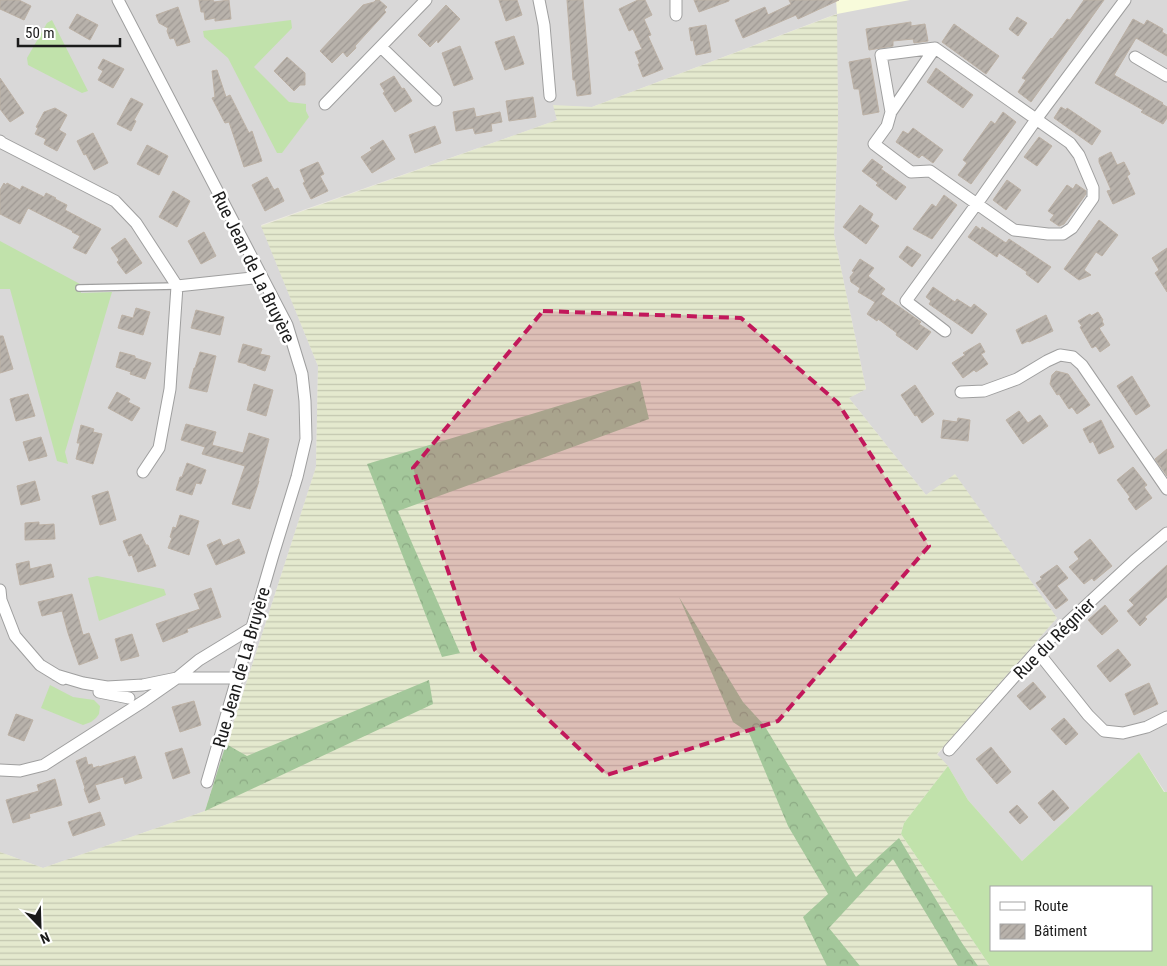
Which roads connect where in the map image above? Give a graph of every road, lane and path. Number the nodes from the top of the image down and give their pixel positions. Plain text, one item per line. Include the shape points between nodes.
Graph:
1 (118, 0) edge
2 (426, 0) edge
3 (539, 0) edge
4 (676, 0) edge
5 (1125, 0) edge
6 (676, 14) dead end
7 (381, 47) junction
8 (935, 48) junction
9 (1135, 57) dead end
10 (1167, 76) edge
11 (550, 96) dead end
12 (436, 100) dead end
13 (325, 104) dead end
14 (891, 112) junction
15 (1036, 119) junction
16 (0, 141) edge
17 (977, 204) junction
18 (262, 277) junction
19 (177, 286) junction
20 (79, 288) dead end
21 (945, 331) dead end
22 (961, 392) dead end
23 (143, 472) dead end
24 (1167, 489) edge
25 (1167, 533) edge
26 (0, 590) edge
27 (253, 627) junction
28 (1037, 650) junction
29 (56, 675) junction
30 (177, 678) junction
31 (237, 678) junction
32 (131, 686) junction
33 (132, 703) junction
34 (1167, 717) edge
35 (949, 750) dead end
36 (0, 770) edge
37 (207, 782) dead end

1 - 18 street, Rue Jean de La Bruyère
2 - 7 street
3 - 11 street
4 - 6 street
5 - 15 street
7 - 12 street
7 - 13 street
8 - 14 street
8 - 14 street via 881,55
8 - 15 street
9 - 10 street
14 - 17 street via 887,126 874,144 911,172 930,170
15 - 17 street
15 - 17 street via 1070,143 1080,155 1093,188 1093,198 1064,234 1014,230
16 - 19 street via 115,201 136,223
17 - 21 street via 906,301
18 - 19 street
18 - 27 street, Rue Jean de La Bruyère via 287,325 302,374 306,440
19 - 20 lane
19 - 23 street via 170,389 159,448
22 - 24 street via 984,391 1017,379 1060,355 1073,357 1082,365
25 - 28 street, Rue du Régnier
26 - 29 street via 15,636 40,665
27 - 30 street via 199,660
27 - 31 street, Rue Jean de La Bruyère
28 - 34 street via 1104,731 1123,733
28 - 35 street, Rue du Régnier
29 - 32 street via 107,687
29 - 33 street via 81,688
30 - 31 street
30 - 32 street
30 - 33 street
31 - 37 street, Rue Jean de La Bruyère
32 - 33 street
33 - 36 street via 44,765 20,771

